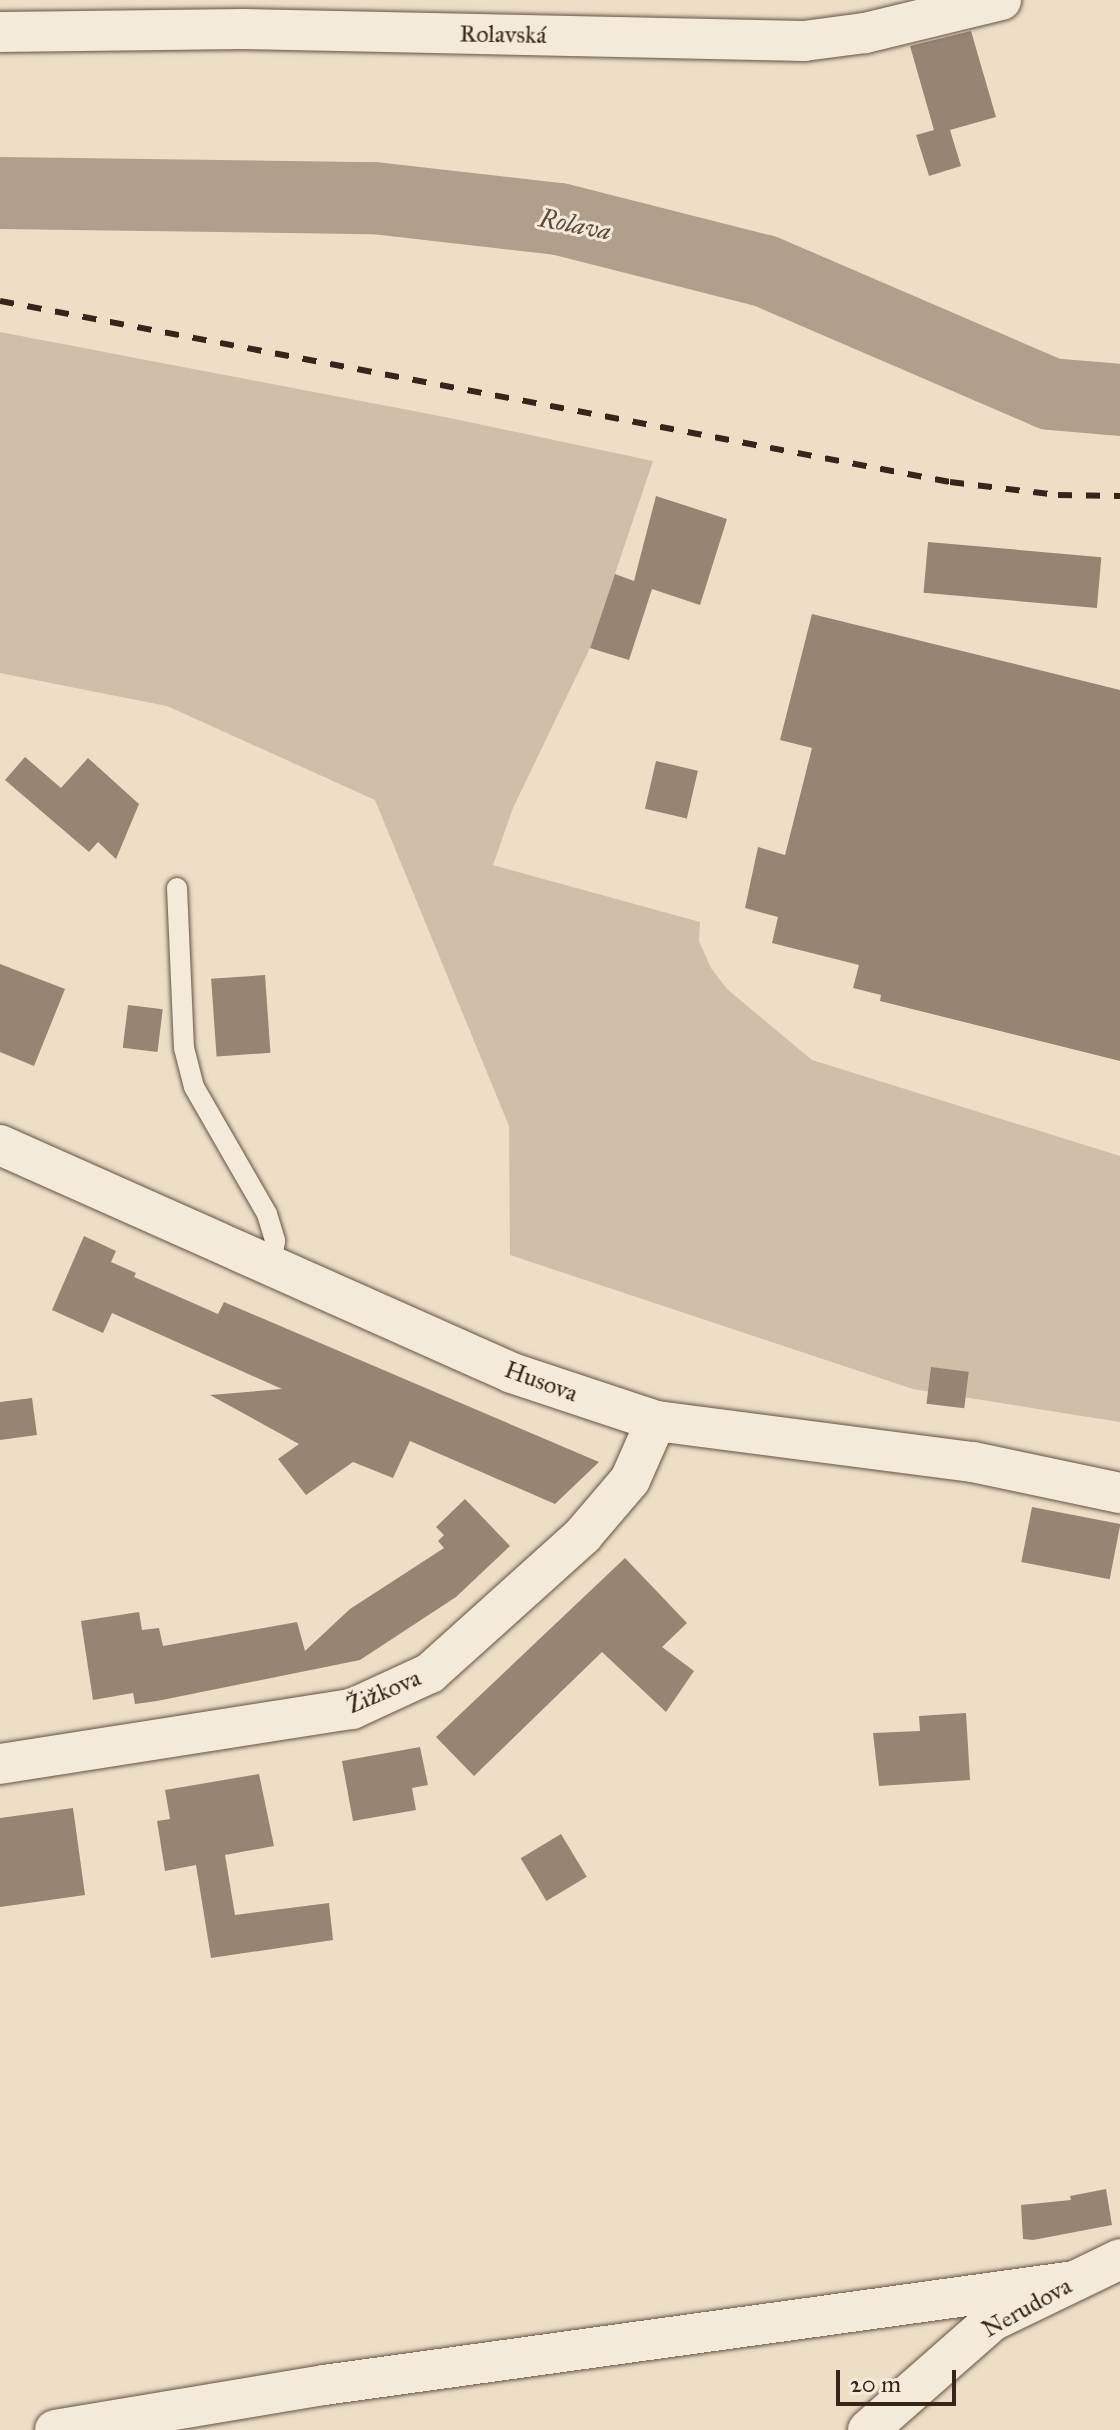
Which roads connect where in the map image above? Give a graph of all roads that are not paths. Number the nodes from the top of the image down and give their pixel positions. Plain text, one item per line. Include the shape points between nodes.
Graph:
1 (1001, 0) edge
2 (0, 32) edge
3 (177, 888) dead end
4 (0, 1145) edge
5 (271, 1266) junction
6 (656, 1421) junction
7 (1120, 1493) edge
8 (0, 1764) edge
9 (1120, 2259) edge
10 (1074, 2281) junction
11 (55, 2430) edge
12 (868, 2430) edge

1 - 2 street, Rolavská via 865,33 804,41 243,29
3 - 5 lane via 184,1048 194,1087 267,1214 275,1241
4 - 5 street, Husova
5 - 6 street, Husova via 512,1373
6 - 7 street, Husova via 973,1462
6 - 8 street, Žižkova via 630,1480 583,1535 430,1673 352,1709
9 - 10 street, Nerudova
10 - 11 street via 324,2385
10 - 12 street, Nerudova via 992,2321

